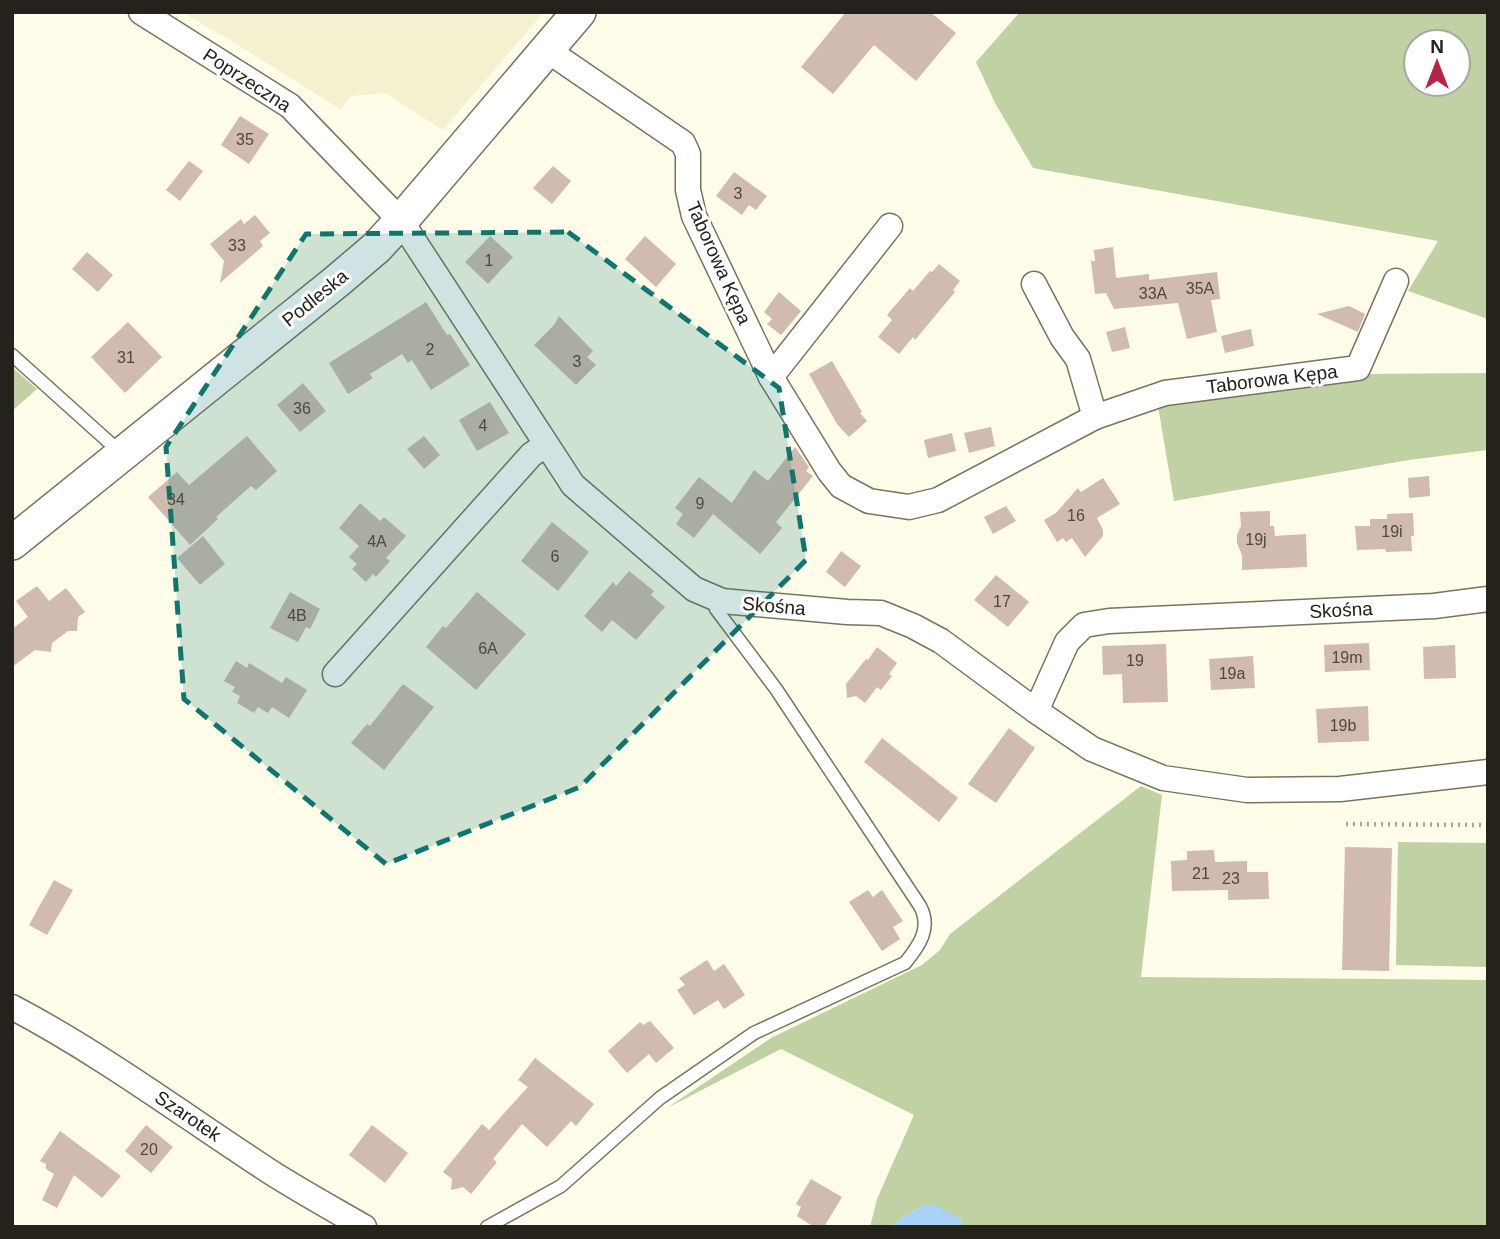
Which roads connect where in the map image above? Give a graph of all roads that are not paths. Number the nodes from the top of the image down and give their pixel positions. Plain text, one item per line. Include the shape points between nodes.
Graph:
1 (141, 12) edge
2 (579, 12) edge
3 (547, 50) junction
4 (401, 221) junction
5 (890, 226) dead end
6 (1396, 281) dead end
7 (1034, 284) dead end
8 (12, 355) edge
9 (771, 377) junction
10 (1095, 417) junction
11 (545, 445) junction
12 (123, 455) junction
13 (12, 543) edge
14 (1488, 599) edge
15 (722, 601) junction
16 (335, 674) dead end
17 (1036, 711) junction
18 (1488, 772) edge
19 (12, 1007) edge
20 (364, 1227) edge
21 (487, 1227) edge

1 - 4 street, Poprzeczna via 290,106
2 - 3 street, Podleska
3 - 4 street, Podleska
3 - 9 street, Taborowa Kępa via 683,144 694,216
4 - 11 street, Skośna
4 - 12 street, Podleska via 336,282
5 - 9 street
6 - 10 street, Taborowa Kępa via 1358,368 1165,393
7 - 10 street via 1078,359
8 - 12 lane
9 - 10 street, Taborowa Kępa via 841,486 869,501 909,507 938,500
11 - 15 street, Skośna via 573,485 694,589
11 - 16 street via 531,454
12 - 13 street, Podleska
14 - 17 street, Skośna via 1434,606 1084,625 1068,642
15 - 17 street, Skośna via 881,613 941,641
15 - 21 lane via 716,609 822,757 920,906 926,926 905,963 754,1033 660,1098 561,1185
17 - 18 street, Skośna via 1092,749 1163,778 1190,782 1247,789 1340,789
19 - 20 street, Szarotek via 58,1031 274,1174

